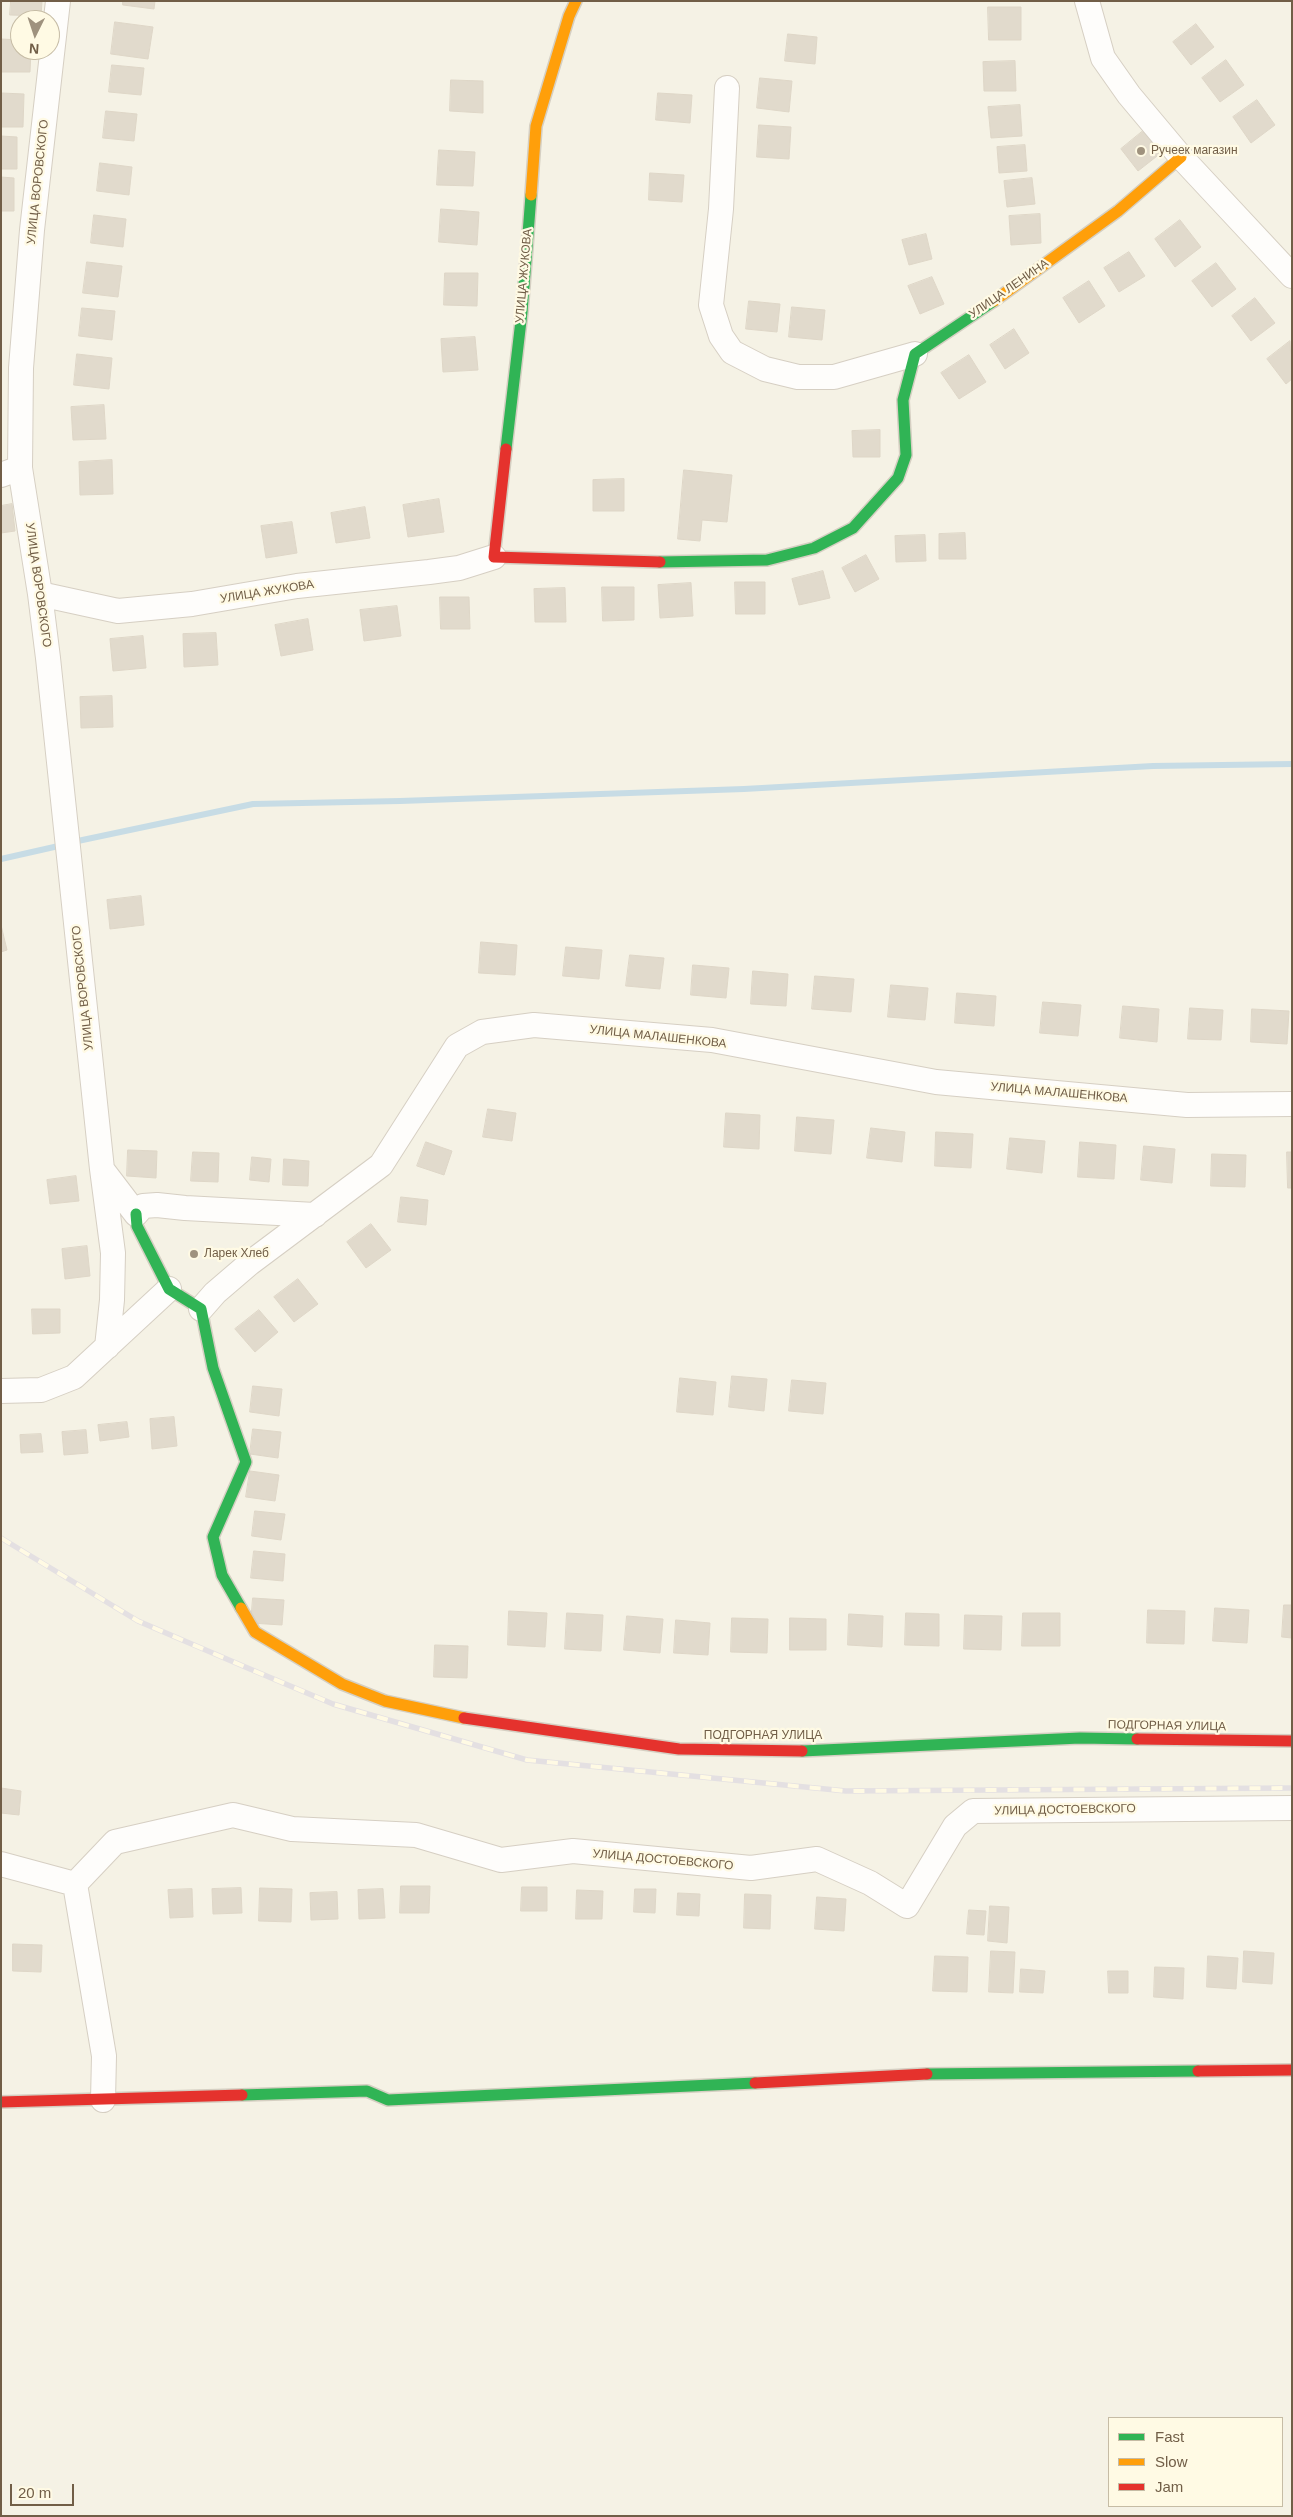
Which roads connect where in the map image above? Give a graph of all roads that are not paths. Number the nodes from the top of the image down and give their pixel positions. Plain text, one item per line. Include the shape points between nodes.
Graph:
1 (58, 1) edge
2 (576, 1) edge
3 (1087, 1) edge
4 (727, 88) dead end
5 (1181, 157) junction
6 (1292, 276) edge
7 (915, 354) junction
8 (11, 471) edge
9 (494, 557) junction
10 (40, 594) junction
11 (1292, 1104) edge
12 (102, 1169) junction
13 (136, 1214) junction
14 (315, 1215) junction
15 (169, 1289) junction
16 (201, 1310) junction
17 (107, 1347) junction
18 (1, 1391) edge
19 (1292, 1741) edge
20 (1292, 1808) edge
21 (1, 1864) edge
22 (75, 1884) junction
23 (1292, 2070) edge
24 (102, 2100) junction
25 (1, 2102) edge

1 - 8 street, УЛИЦА ВОРОВСКОГО via 32,230
2 - 9 street, УЛИЦА ЖУКОВА via 536,126 522,312
3 - 5 street via 1103,58
4 - 7 street via 721,209 711,305 720,336 732,352 765,369 798,377 834,377
5 - 6 street
5 - 7 street, УЛИЦА ЛЕНИНА via 1155,182 1075,243
7 - 9 street, УЛИЦА ЖУКОВА via 904,400 906,455 898,478 853,528 814,548 767,560 672,562
8 - 10 street, УЛИЦА ВОРОВСКОГО
9 - 10 street, УЛИЦА ЖУКОВА via 459,568 118,611
10 - 12 street, УЛИЦА ВОРОВСКОГО
11 - 14 street, УЛИЦА МАЛАШЕНКОВА via 1187,1105 936,1082 712,1040 534,1025 482,1032 457,1046 381,1165
12 - 13 street
12 - 17 street, УЛИЦА ВОРОВСКОГО via 113,1253
13 - 14 street via 143,1206 157,1205
13 - 15 street via 137,1226
14 - 16 street, УЛИЦА МАЛАШЕНКОВА via 250,1263 215,1293
15 - 16 street
15 - 17 street
16 - 19 street, ПОДГОРНАЯ УЛИЦА via 213,1368 246,1462 213,1537 222,1575 255,1632 342,1684 385,1701 455,1717 679,1749 790,1752 1080,1738
17 - 18 street via 74,1377 62,1383 41,1390
20 - 22 street, УЛИЦА ДОСТОЕВСКОГО via 974,1811 955,1826 907,1906 870,1883 817,1859 751,1868 573,1851 501,1860 416,1835 292,1829 233,1815 115,1842
21 - 22 street
22 - 24 street via 104,2056
23 - 24 street via 957,2073 388,2100 367,2091
24 - 25 street

